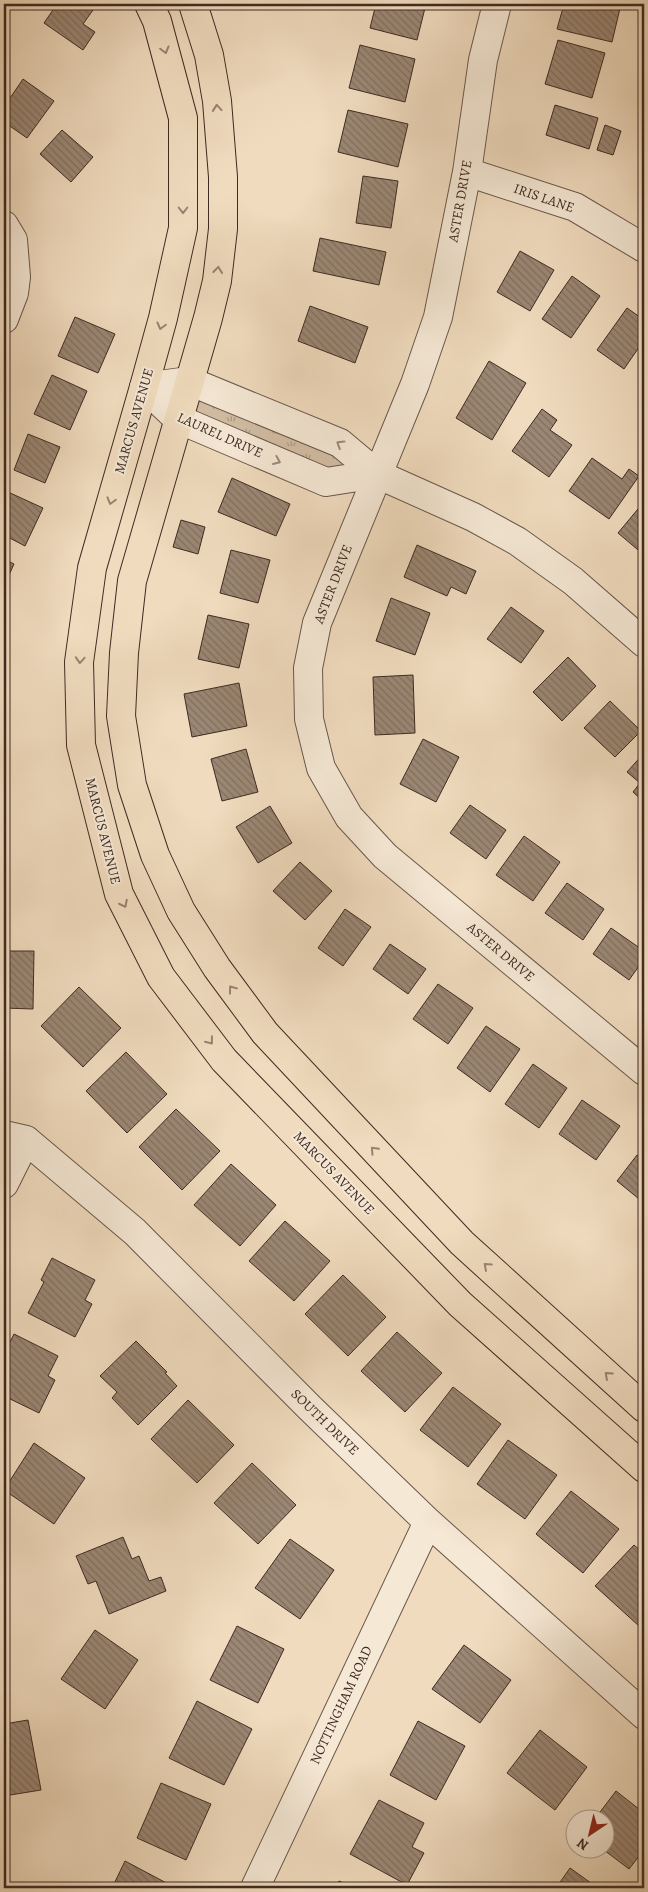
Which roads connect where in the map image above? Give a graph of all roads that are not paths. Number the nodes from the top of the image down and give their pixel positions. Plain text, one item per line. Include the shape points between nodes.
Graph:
1 (149, 4) edge
2 (193, 4) edge
3 (497, 4) edge
4 (467, 172) junction
5 (4, 225) edge
6 (644, 248) edge
7 (4, 319) edge
8 (189, 381) junction
9 (144, 387) junction
10 (178, 419) junction
11 (378, 474) junction
12 (644, 643) edge
13 (644, 1071) edge
14 (15, 1138) edge
15 (4, 1184) edge
16 (644, 1408) edge
17 (644, 1468) edge
18 (428, 1522) junction
19 (644, 1715) edge
20 (255, 1888) edge

1 -> 9 main road, MARCUS AVENUE via 157,21 182,118 183,228
8 -> 2 main road via 217,282 224,229 217,101 210,54
3 - 4 street, ASTER DRIVE via 483,60
4 - 6 street, IRIS LANE via 575,207
4 - 11 street, ASTER DRIVE via 438,317
5 - 7 street via 13,240 16,277
8 - 9 street
8 - 10 main road
11 -> 8 street via 340,442
9 - 10 street, LAUREL DRIVE
9 -> 17 main road, MARCUS AVENUE via 92,568 79,662 82,745 119,894 161,977 224,1060 460,1304
10 -> 11 street, LAUREL DRIVE via 326,482
16 -> 10 main road via 462,1243 265,1033 217,968 181,910 155,855 132,785 121,716 132,581
11 - 12 street via 517,541 573,581
11 - 13 street, ASTER DRIVE via 317,623 308,668 309,719 322,768 349,817 385,856
14 - 15 street
14 - 18 street, SOUTH DRIVE via 136,1232
18 - 19 street, SOUTH DRIVE
18 - 20 street, NOTTINGHAM ROAD

